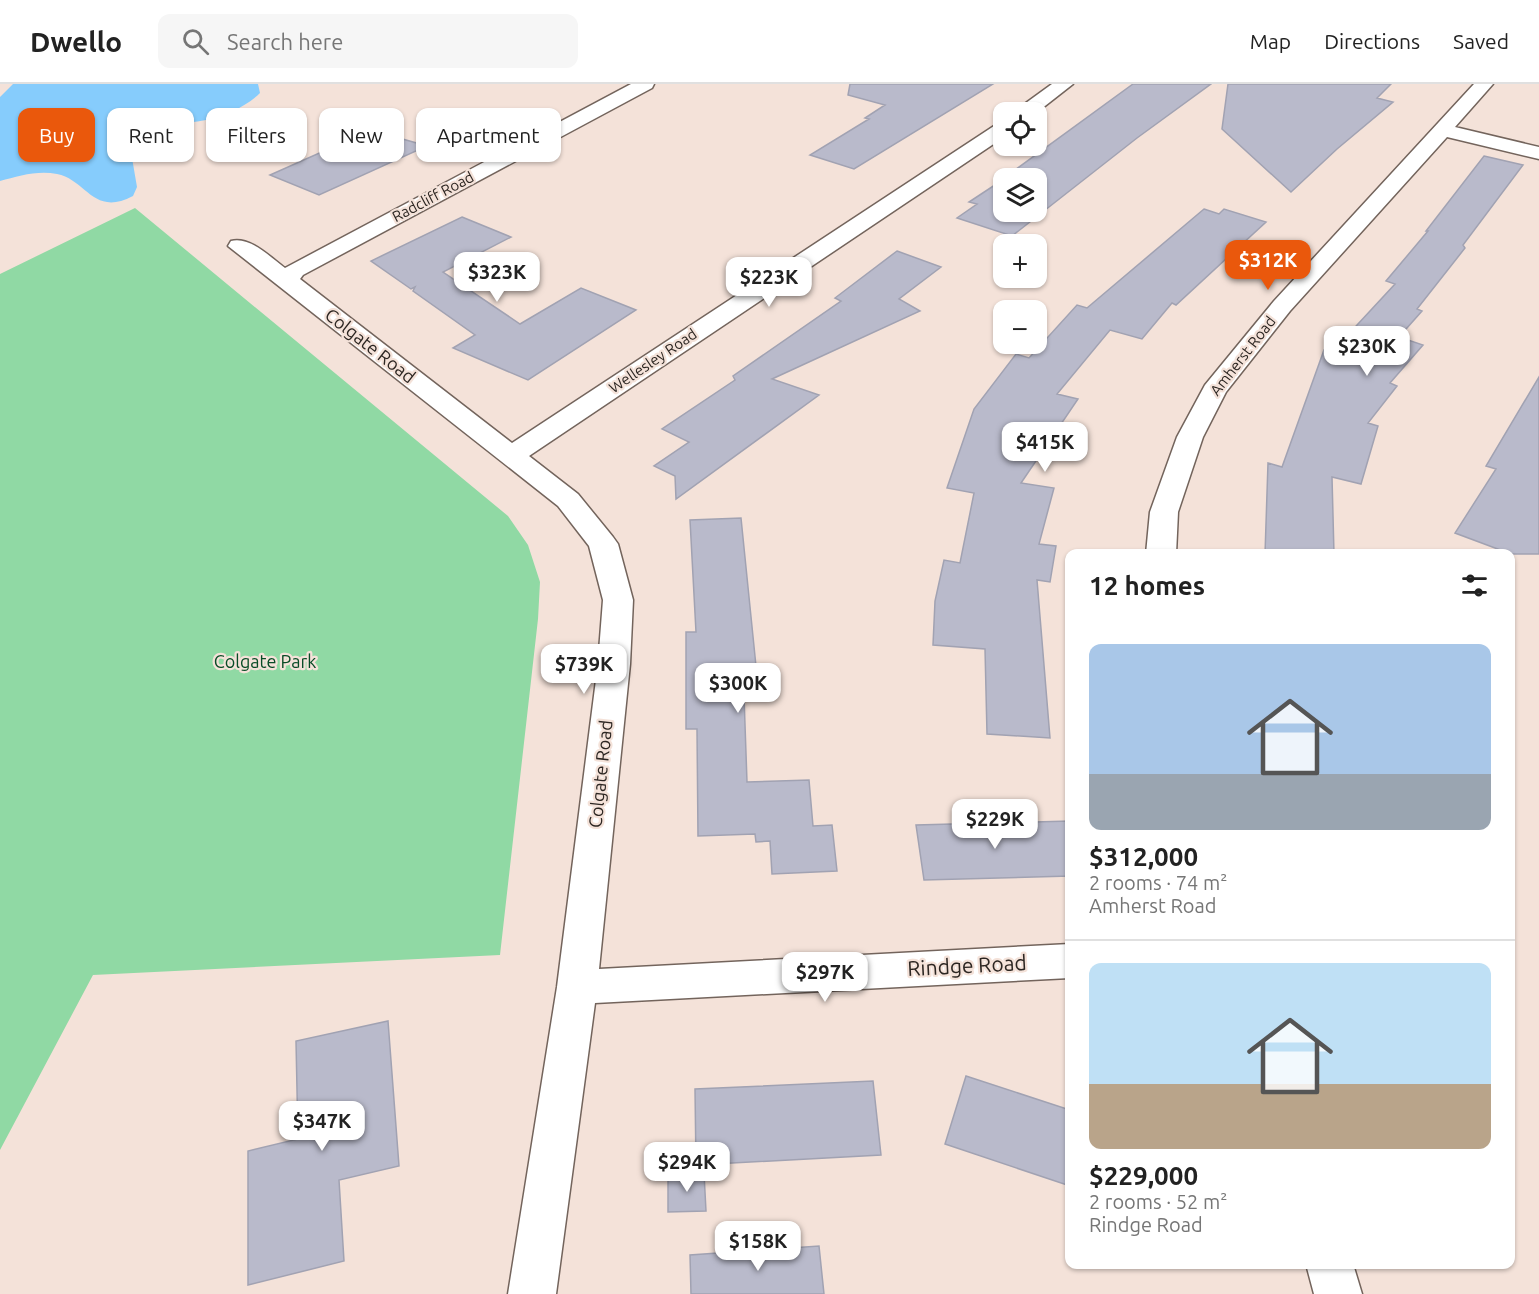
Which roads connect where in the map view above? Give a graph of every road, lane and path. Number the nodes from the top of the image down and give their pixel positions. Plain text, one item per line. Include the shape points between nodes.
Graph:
1 (645, 84) edge
2 (1064, 84) edge
3 (1484, 84) edge
4 (1040, 102) edge
5 (1442, 130) junction
6 (993, 135) edge
7 (1539, 153) edge
8 (239, 246) dead end
9 (288, 280) junction
10 (513, 455) junction
11 (1161, 549) edge
12 (1065, 961) edge
13 (577, 987) junction
14 (1330, 1269) edge
15 (532, 1294) edge
16 (1338, 1294) edge

1 - 9 street, Radcliff Road via 295,270
2 - 4 street
3 - 5 street, Amherst Road
5 - 7 street
5 - 11 street, Amherst Road via 1282,306 1214,390 1190,437 1164,512
6 - 10 street, Wellesley Road
8 - 9 street, Colgate Road
9 - 10 street, Colgate Road
10 - 13 street, Colgate Road via 568,500 603,544 618,600
12 - 13 street, Rindge Road
13 - 15 street, Colgate Road
14 - 16 street

